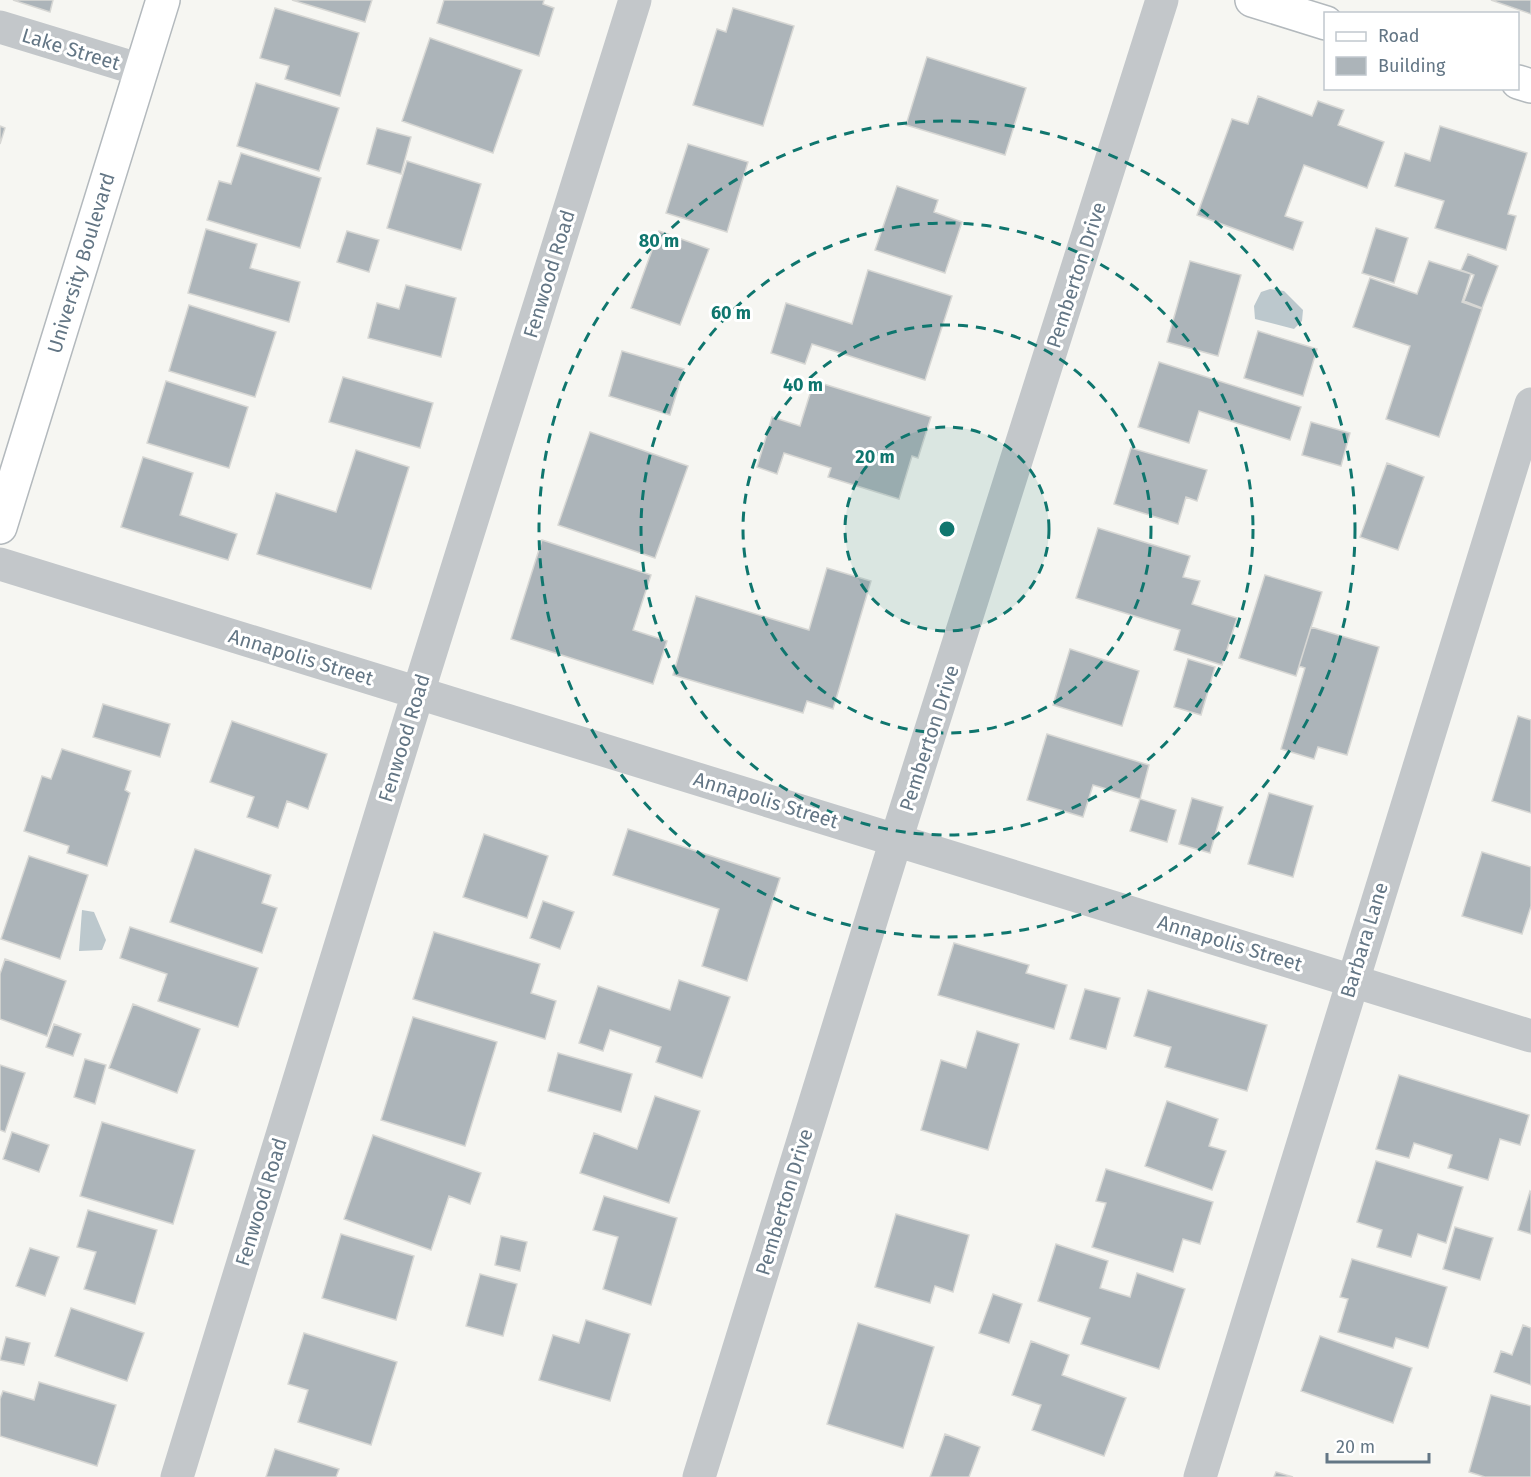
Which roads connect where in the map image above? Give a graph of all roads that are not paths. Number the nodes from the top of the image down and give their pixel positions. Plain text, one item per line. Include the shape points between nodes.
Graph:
1 (164, 0) edge
2 (635, 0) edge
3 (1162, 0) edge
4 (1252, 0) edge
5 (1324, 22) edge
6 (0, 27) edge
7 (141, 70) junction
8 (1531, 404) edge
9 (0, 527) edge
10 (0, 564) edge
11 (418, 693) junction
12 (896, 840) junction
13 (1352, 980) junction
14 (1531, 1036) edge
15 (177, 1477) edge
16 (699, 1477) edge
17 (1200, 1477) edge

1 - 7 main road, University Boulevard
2 - 11 street, Fenwood Road
3 - 12 street, Pemberton Drive
4 - 5 main road
6 - 7 street, Lake Street
7 - 9 main road, University Boulevard
8 - 13 street, Barbara Lane
10 - 11 street, Annapolis Street
11 - 12 street, Annapolis Street
11 - 15 street, Fenwood Road
12 - 13 street, Annapolis Street
12 - 16 street, Pemberton Drive
13 - 14 street, Annapolis Street
13 - 17 street, Barbara Lane

